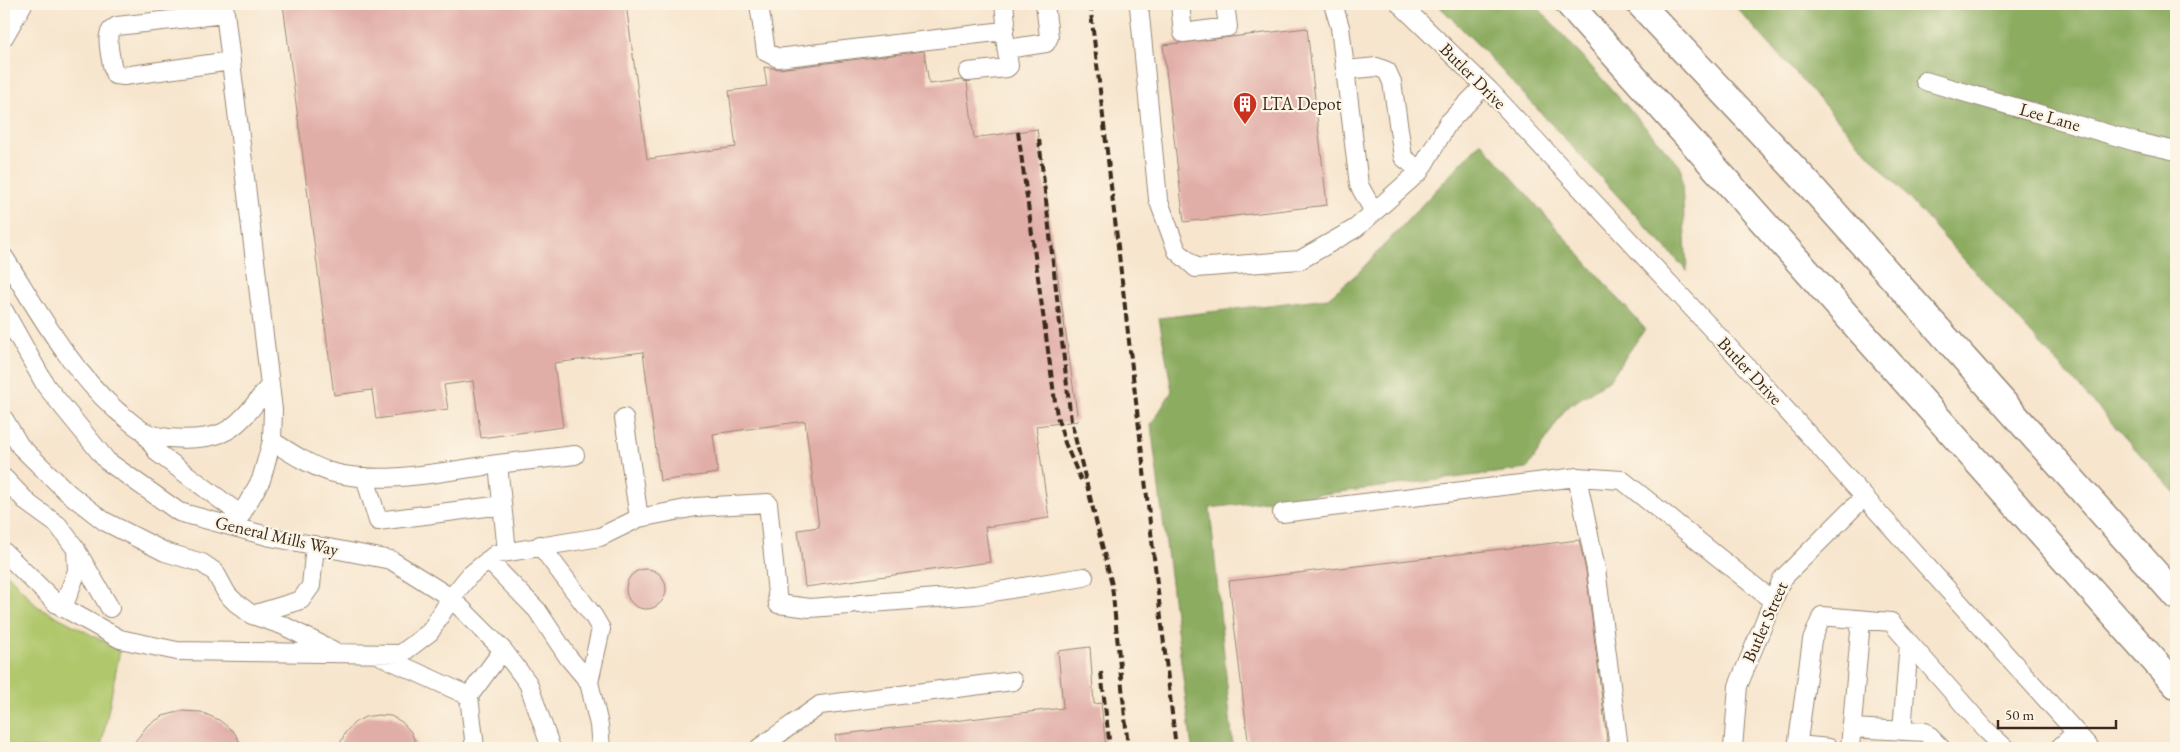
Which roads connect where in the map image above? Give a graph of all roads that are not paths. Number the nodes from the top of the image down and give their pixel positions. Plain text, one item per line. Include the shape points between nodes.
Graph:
1 (23, 4) edge
2 (759, 4) edge
3 (1004, 4) edge
4 (1045, 4) edge
5 (1142, 4) edge
6 (1180, 4) edge
7 (1225, 4) edge
8 (1333, 4) edge
9 (1400, 4) edge
10 (1569, 4) edge
11 (1640, 4) edge
12 (224, 9) edge
13 (1004, 30) junction
14 (4, 38) edge
15 (1007, 48) junction
16 (231, 61) junction
17 (1345, 70) junction
18 (968, 72) dead end
19 (1925, 81) dead end
20 (1484, 86) junction
21 (2176, 151) edge
22 (1420, 171) junction
23 (1374, 212) junction
24 (4, 256) edge
25 (4, 311) edge
26 (270, 385) junction
27 (624, 418) dead end
28 (4, 420) edge
29 (143, 431) junction
30 (272, 441) junction
31 (575, 455) dead end
32 (498, 464) junction
33 (365, 477) junction
34 (1577, 477) junction
35 (4, 478) edge
36 (1864, 497) junction
37 (502, 505) junction
38 (1282, 512) dead end
39 (639, 518) junction
40 (237, 521) junction
41 (315, 545) junction
42 (540, 545) junction
43 (76, 548) junction
44 (4, 552) edge
45 (507, 552) junction
46 (488, 560) junction
47 (1084, 577) dead end
48 (2176, 596) edge
49 (451, 598) junction
50 (1773, 601) junction
51 (63, 608) junction
52 (110, 608) dead end
53 (252, 615) junction
54 (1861, 620) junction
55 (1909, 642) junction
56 (503, 650) junction
57 (340, 654) junction
58 (375, 654) junction
59 (1013, 681) dead end
60 (589, 682) junction
61 (2176, 685) edge
62 (469, 696) junction
63 (1852, 728) junction
64 (1902, 730) junction
65 (2076, 733) junction
66 (1798, 747) edge
67 (475, 748) edge
68 (550, 748) edge
69 (601, 748) edge
70 (758, 748) edge
71 (1619, 748) edge
72 (1733, 748) edge
73 (1829, 748) edge
74 (1850, 748) edge
75 (1941, 748) edge
76 (2004, 748) edge
77 (2059, 748) edge
78 (2090, 748) edge

1 - 14 street
2 - 13 street via 766,52 778,58
3 - 13 street
4 - 15 street via 1049,37 1046,42
5 - 23 street via 1139,6 1158,199 1177,251 1189,262 1196,268 1300,260 1356,228
6 - 7 street via 1183,33 1228,27
8 - 17 street via 1340,27
9 - 20 street, Butler Drive
10 - 61 highway
11 - 48 highway via 1808,182
12 - 16 street
12 - 16 street via 117,26 108,36 112,70 115,75 124,76
13 - 15 street
15 - 18 street via 1010,66 1007,68
16 - 26 street
17 - 22 street via 1377,67 1387,71 1392,82 1403,157
17 - 23 street via 1359,185
19 - 21 street, Lee Lane
20 - 22 street via 1448,123
20 - 36 street, Butler Drive
22 - 23 street
24 - 29 street via 63,350 95,390
25 - 40 street, General Mills Way via 46,386 107,461 179,512
26 - 29 street via 245,415 223,433 200,438 158,437
26 - 30 street
27 - 39 street
28 - 53 street via 20,446 67,492 104,521 165,552 202,563 215,572 227,594
29 - 40 street via 158,453
30 - 33 street via 302,460 330,472
30 - 40 street via 261,480
31 - 32 street
32 - 33 street
32 - 37 street
33 - 37 street via 378,521
34 - 38 street
34 - 50 street via 1622,480
34 - 71 street via 1596,569
35 - 43 street via 29,504 58,525
36 - 50 street, Butler Street via 1782,579
36 - 65 street, Butler Drive
37 - 45 street
39 - 42 street via 600,536
39 - 47 street via 696,507 768,503 778,604 810,608 975,595
40 - 41 street, General Mills Way via 271,537
41 - 49 street, General Mills Way via 391,560
41 - 53 street via 311,586 301,600
42 - 45 street
42 - 60 street via 590,610 601,630
43 - 51 street via 78,571
43 - 52 street
44 - 51 street
45 - 46 street
46 - 49 street
46 - 60 street via 537,610
49 - 56 street, General Mills Way
49 - 58 street via 430,632 401,654
50 - 72 street, Butler Street via 1738,686
51 - 57 street via 120,639 176,651
53 - 57 street via 282,625
54 - 55 street via 1891,622
54 - 63 street
54 - 66 street via 1822,616 1812,640
55 - 64 street
55 - 76 street
56 - 62 street
56 - 68 street, General Mills Way via 528,683
57 - 58 street
58 - 62 street
59 - 70 street via 820,705
60 - 69 street
62 - 67 street
63 - 64 street
63 - 74 street
64 - 75 street via 1925,732
65 - 77 street
65 - 78 street, Butler Drive
66 - 73 street

